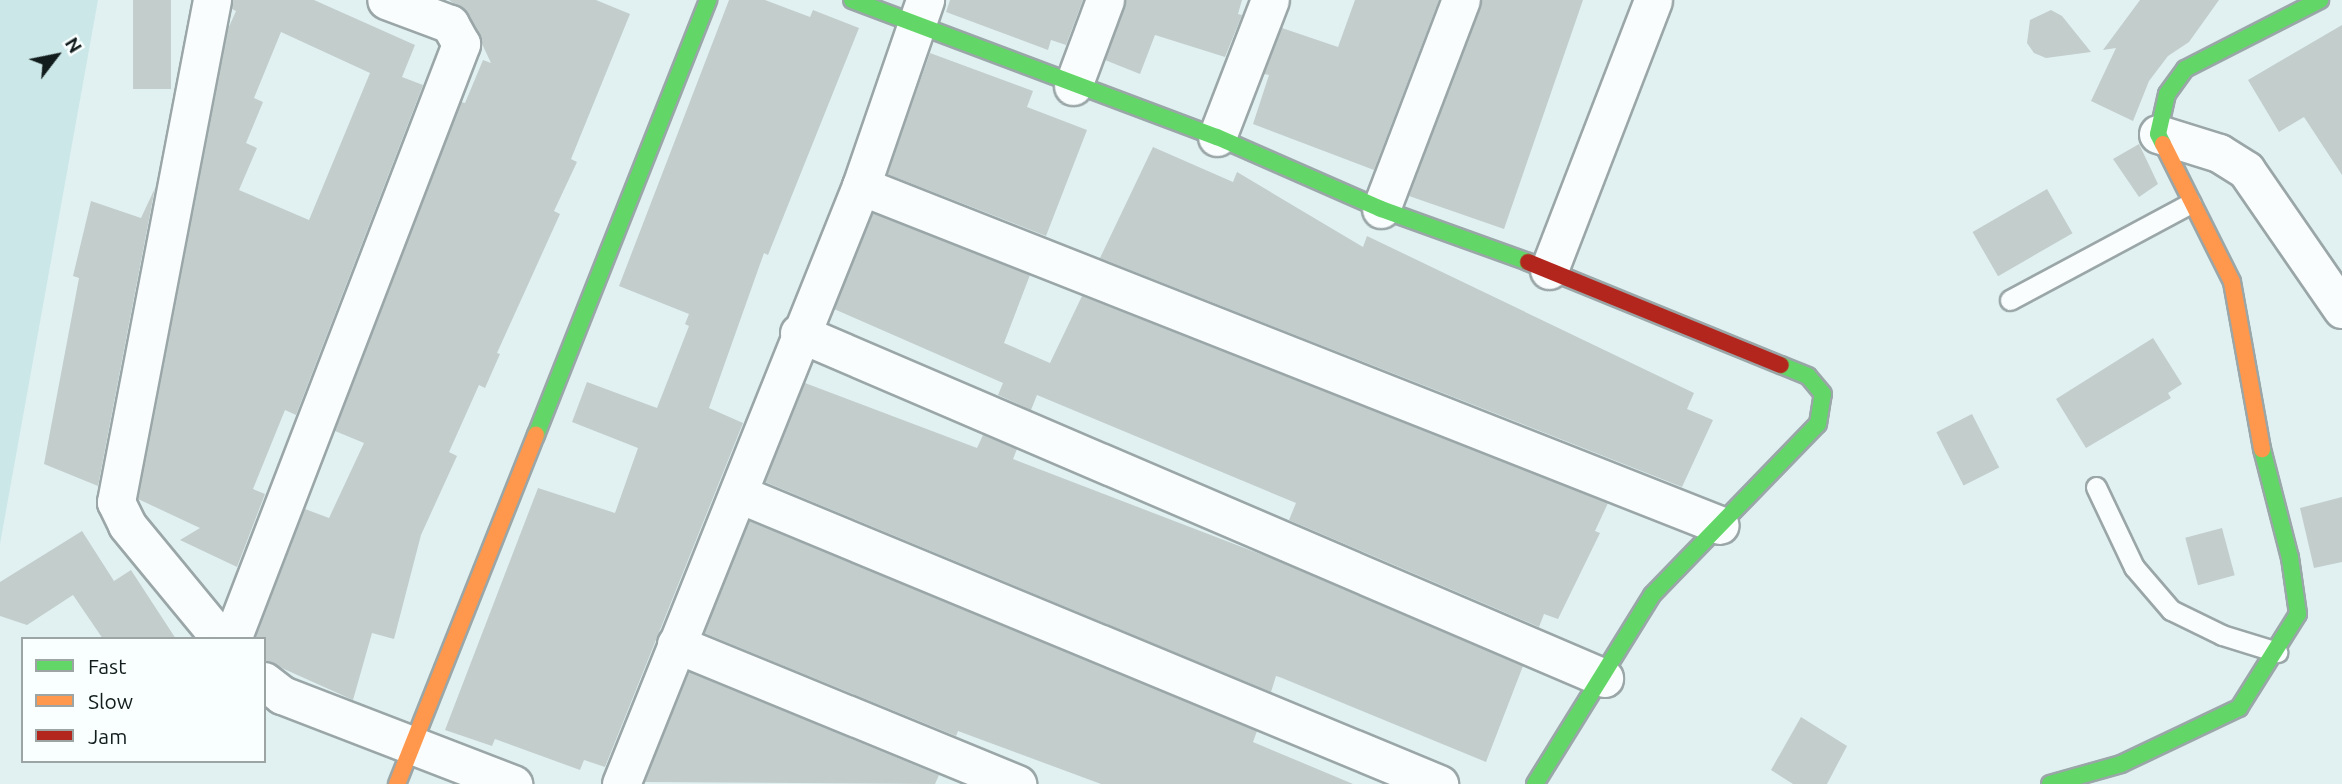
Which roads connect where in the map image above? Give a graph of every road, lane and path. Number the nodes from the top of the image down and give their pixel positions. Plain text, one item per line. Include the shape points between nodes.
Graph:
1 (212, 0) edge
2 (386, 0) edge
3 (708, 0) edge
4 (852, 0) edge
5 (1105, 0) edge
6 (1270, 0) edge
7 (1461, 0) edge
8 (1653, 0) edge
9 (2320, 0) edge
10 (921, 11) edge
11 (1073, 86) junction
12 (2158, 134) junction
13 (1217, 137) junction
14 (861, 186) junction
15 (2191, 203) junction
16 (1381, 209) junction
17 (1549, 270) junction
18 (2010, 300) dead end
19 (2342, 309) edge
20 (800, 333) junction
21 (2096, 487) dead end
22 (739, 494) junction
23 (1720, 525) junction
24 (218, 637) edge
25 (233, 637) edge
26 (676, 644) junction
27 (2277, 652) junction
28 (1604, 678) junction
29 (266, 683) edge
30 (414, 748) junction
31 (397, 784) edge
32 (513, 784) edge
33 (621, 784) edge
34 (1017, 784) edge
35 (1440, 784) edge
36 (1535, 784) edge
37 (2050, 784) edge

1 - 24 street via 116,502 127,525
2 - 25 street via 450,24 461,44
3 - 30 street
4 - 10 street
5 - 11 street
6 - 13 street
7 - 16 street
8 - 17 street
9 - 12 street via 2185,69 2167,94
10 - 11 street
10 - 14 street
11 - 13 street
12 - 15 street
12 - 19 street via 2219,153 2246,170
13 - 16 street
14 - 20 street
14 - 23 street
15 - 18 lane
15 - 27 street via 2232,282 2254,416 2290,558 2298,614
16 - 17 street
17 - 23 street via 1808,376 1823,394 1818,424
20 - 22 street
20 - 28 street
21 - 27 lane via 2134,568 2171,610 2222,635
22 - 26 street
22 - 35 street
23 - 28 street via 1652,595
26 - 33 street
26 - 34 street
27 - 37 street via 2239,708 2120,764
28 - 36 street
29 - 30 street via 282,695
30 - 31 street
30 - 32 street

